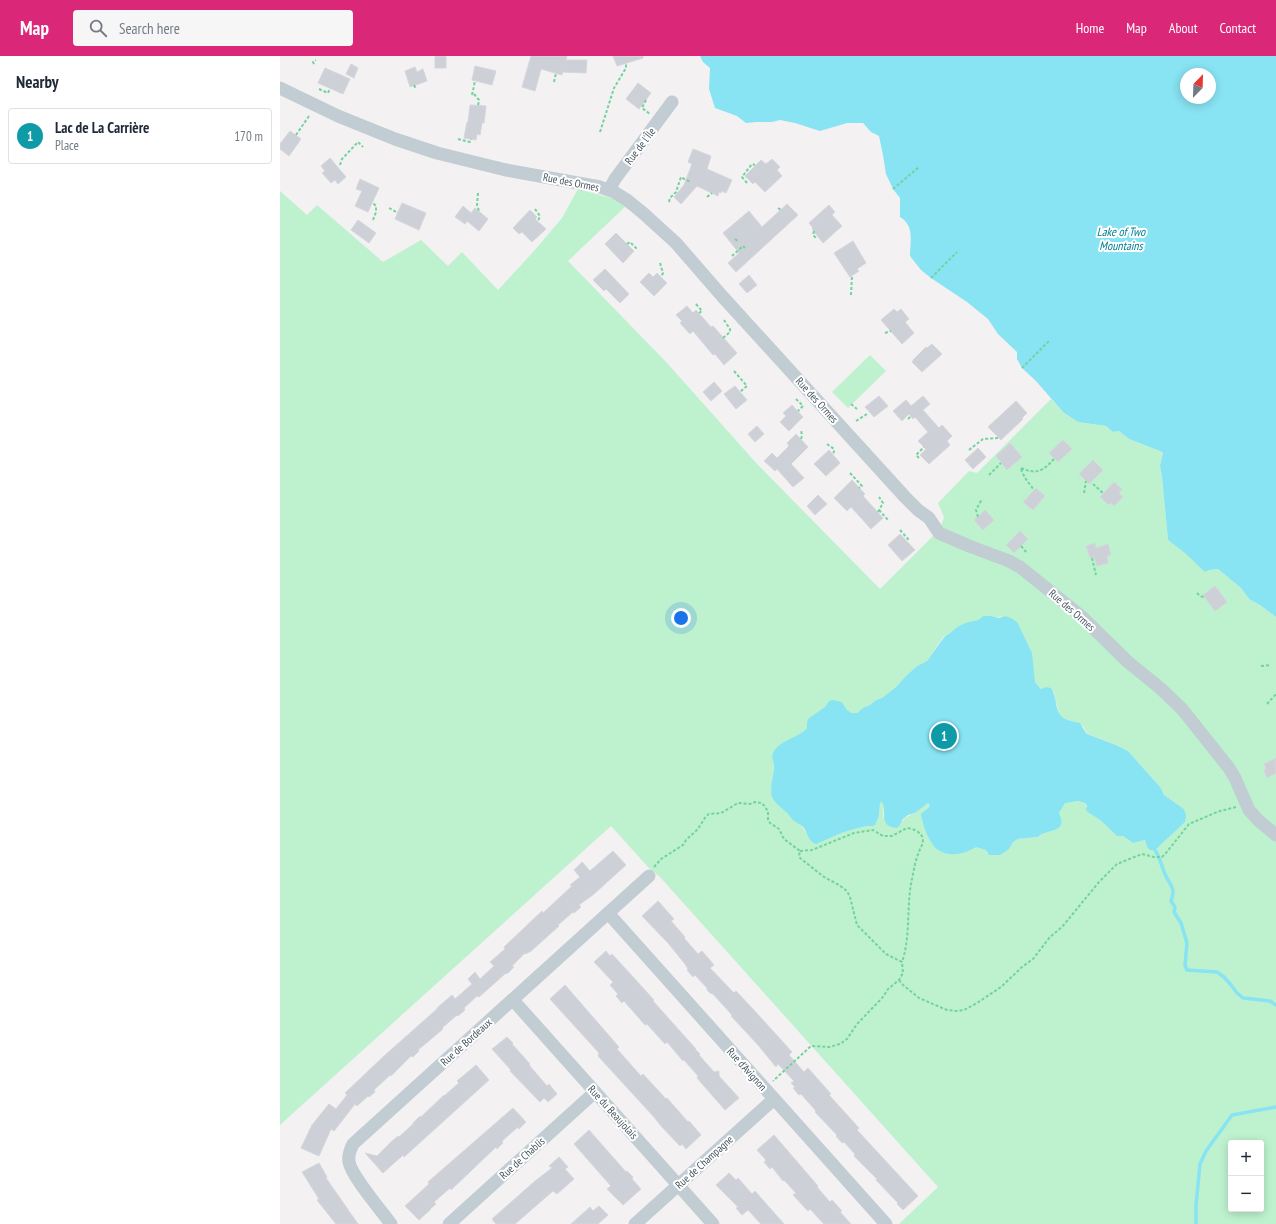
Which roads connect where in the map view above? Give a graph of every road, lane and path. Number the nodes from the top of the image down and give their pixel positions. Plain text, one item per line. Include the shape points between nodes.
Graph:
1 (316, 60) dead end
2 (626, 63) dead end
3 (314, 64) dead end
4 (556, 73) dead end
5 (475, 81) dead end
6 (554, 82) dead end
7 (414, 85) dead end
8 (280, 88) edge
9 (330, 88) dead end
10 (416, 88) dead end
11 (319, 89) dead end
12 (646, 100) dead end
13 (672, 102) dead end
14 (478, 106) dead end
15 (309, 116) dead end
16 (658, 120) junction
17 (600, 132) dead end
18 (296, 135) dead end
19 (458, 139) dead end
20 (471, 139) dead end
21 (363, 147) dead end
22 (340, 165) dead end
23 (755, 166) dead end
24 (919, 167) dead end
25 (691, 182) dead end
26 (747, 183) dead end
27 (893, 189) dead end
28 (608, 190) junction
29 (478, 193) dead end
30 (712, 193) dead end
31 (707, 197) dead end
32 (669, 202) dead end
33 (373, 203) dead end
34 (389, 208) dead end
35 (778, 208) dead end
36 (535, 209) dead end
37 (780, 210) dead end
38 (479, 211) dead end
39 (398, 212) dead end
40 (373, 220) dead end
41 (538, 221) dead end
42 (814, 231) dead end
43 (736, 239) dead end
44 (817, 239) dead end
45 (738, 242) dead end
46 (627, 244) dead end
47 (745, 248) dead end
48 (638, 250) dead end
49 (957, 252) dead end
50 (732, 256) dead end
51 (660, 263) dead end
52 (852, 276) dead end
53 (661, 277) dead end
54 (931, 278) dead end
55 (851, 295) dead end
56 (696, 304) dead end
57 (699, 313) dead end
58 (724, 320) dead end
59 (891, 331) dead end
60 (885, 333) dead end
61 (723, 338) dead end
62 (1050, 340) dead end
63 (1022, 368) dead end
64 (734, 371) dead end
65 (740, 392) dead end
66 (796, 399) dead end
67 (851, 404) dead end
68 (857, 410) dead end
69 (798, 411) dead end
70 (867, 414) dead end
71 (911, 416) dead end
72 (908, 419) dead end
73 (856, 421) dead end
74 (801, 430) dead end
75 (998, 438) dead end
76 (801, 439) dead end
77 (827, 444) dead end
78 (924, 447) dead end
79 (970, 450) dead end
80 (832, 455) dead end
81 (919, 458) dead end
82 (1054, 459) dead end
83 (1002, 463) dead end
84 (850, 473) dead end
85 (989, 475) dead end
86 (1086, 481) dead end
87 (1093, 484) dead end
88 (860, 488) dead end
89 (1034, 490) dead end
90 (1084, 493) dead end
91 (1103, 493) dead end
92 (879, 497) dead end
93 (982, 499) dead end
94 (978, 517) dead end
95 (888, 520) dead end
96 (900, 530) dead end
97 (906, 540) dead end
98 (1021, 546) dead end
99 (1027, 553) dead end
100 (1092, 558) dead end
101 (1096, 575) dead end
102 (1196, 593) dead end
103 (1204, 597) dead end
104 (1271, 665) dead end
105 (1261, 666) dead end
106 (1276, 694) edge
107 (1267, 704) dead end
108 (1245, 802) junction
109 (1276, 835) edge
110 (800, 851) junction
111 (649, 876) joint
112 (608, 913) junction
113 (902, 962) junction
114 (899, 980) junction
115 (512, 1000) junction
116 (770, 1083) dead end
117 (596, 1092) junction
118 (774, 1099) junction
119 (678, 1185) junction
120 (391, 1224) edge
121 (449, 1224) edge
122 (635, 1224) edge
123 (713, 1224) edge
124 (886, 1224) edge

1 - 3 path
2 - 17 path via 626,68 614,88
4 - 6 path
5 - 14 path via 473,95 479,100
7 - 10 path
8 - 28 street, Rue des Ormes via 338,116 437,153 487,166
9 - 11 path via 328,93
12 - 16 path via 642,108
13 - 16 street, Rue de l'Île
15 - 18 path
16 - 28 street, Rue de l'Île
19 - 20 path via 470,142
21 - 22 path via 358,142 342,159
23 - 26 path via 752,164 742,177
24 - 27 path
25 - 32 path via 681,177
28 - 108 street, Rue des Ormes via 627,200 676,243 905,497 929,518 939,533 1020,567 1081,616 1128,662 1182,709 1229,768
29 - 38 path
30 - 31 path
33 - 40 path via 376,206
34 - 39 path
35 - 37 path
36 - 41 path via 540,216
42 - 44 path via 813,235
43 - 45 path
46 - 48 path via 630,242
47 - 50 path via 743,246
49 - 54 path
51 - 53 path via 663,273
52 - 55 path
56 - 57 path via 702,311
58 - 61 path via 730,332
59 - 60 path
62 - 63 path
64 - 65 path via 747,386
66 - 69 path via 803,406
67 - 68 path
70 - 73 path
71 - 72 path
74 - 76 path
75 - 79 path via 983,439
77 - 80 path via 834,449
78 - 81 path via 916,455
82 - 89 path via 1046,468 1039,471 1032,472 1021,468
83 - 85 path
84 - 88 path via 862,486
86 - 90 path
87 - 91 path
92 - 95 path via 883,503 879,511
93 - 94 path via 976,510
96 - 97 path via 908,539
98 - 99 path
100 - 101 path
102 - 103 path
104 - 105 path
106 - 107 path
108 - 109 street, Rue des Ormes via 1253,815
108 - 114 path via 1241,806 1217,812 1190,824 1162,857 1154,858 1142,854 1117,864 1033,959 1001,987 964,1010 947,1010 919,998
110 - 111 path via 784,839 779,829 770,823 768,811 762,803 738,804 721,813 706,816 683,845 660,859
110 - 113 path via 799,856 803,861 847,891 860,929 886,954
110 - 113 path via 812,850 865,831 873,830 886,837 907,828 919,832 923,840 911,885
111 - 112 street, Rue de Bordeaux
112 - 115 street, Rue de Bordeaux
112 - 118 street, Rue d'Avignon
113 - 114 path via 903,973
114 - 116 path via 857,1024 847,1039 829,1047 811,1046
115 - 117 street, Rue du Beaujolais
115 - 120 street, Rue de Bordeaux via 353,1144 349,1162 353,1172
117 - 119 street, Rue du Beaujolais
117 - 121 street, Rue de Chablis
118 - 119 street, Rue de Champagne
118 - 124 street, Rue d'Avignon
119 - 122 street, Rue de Champagne
119 - 123 street, Rue du Beaujolais

